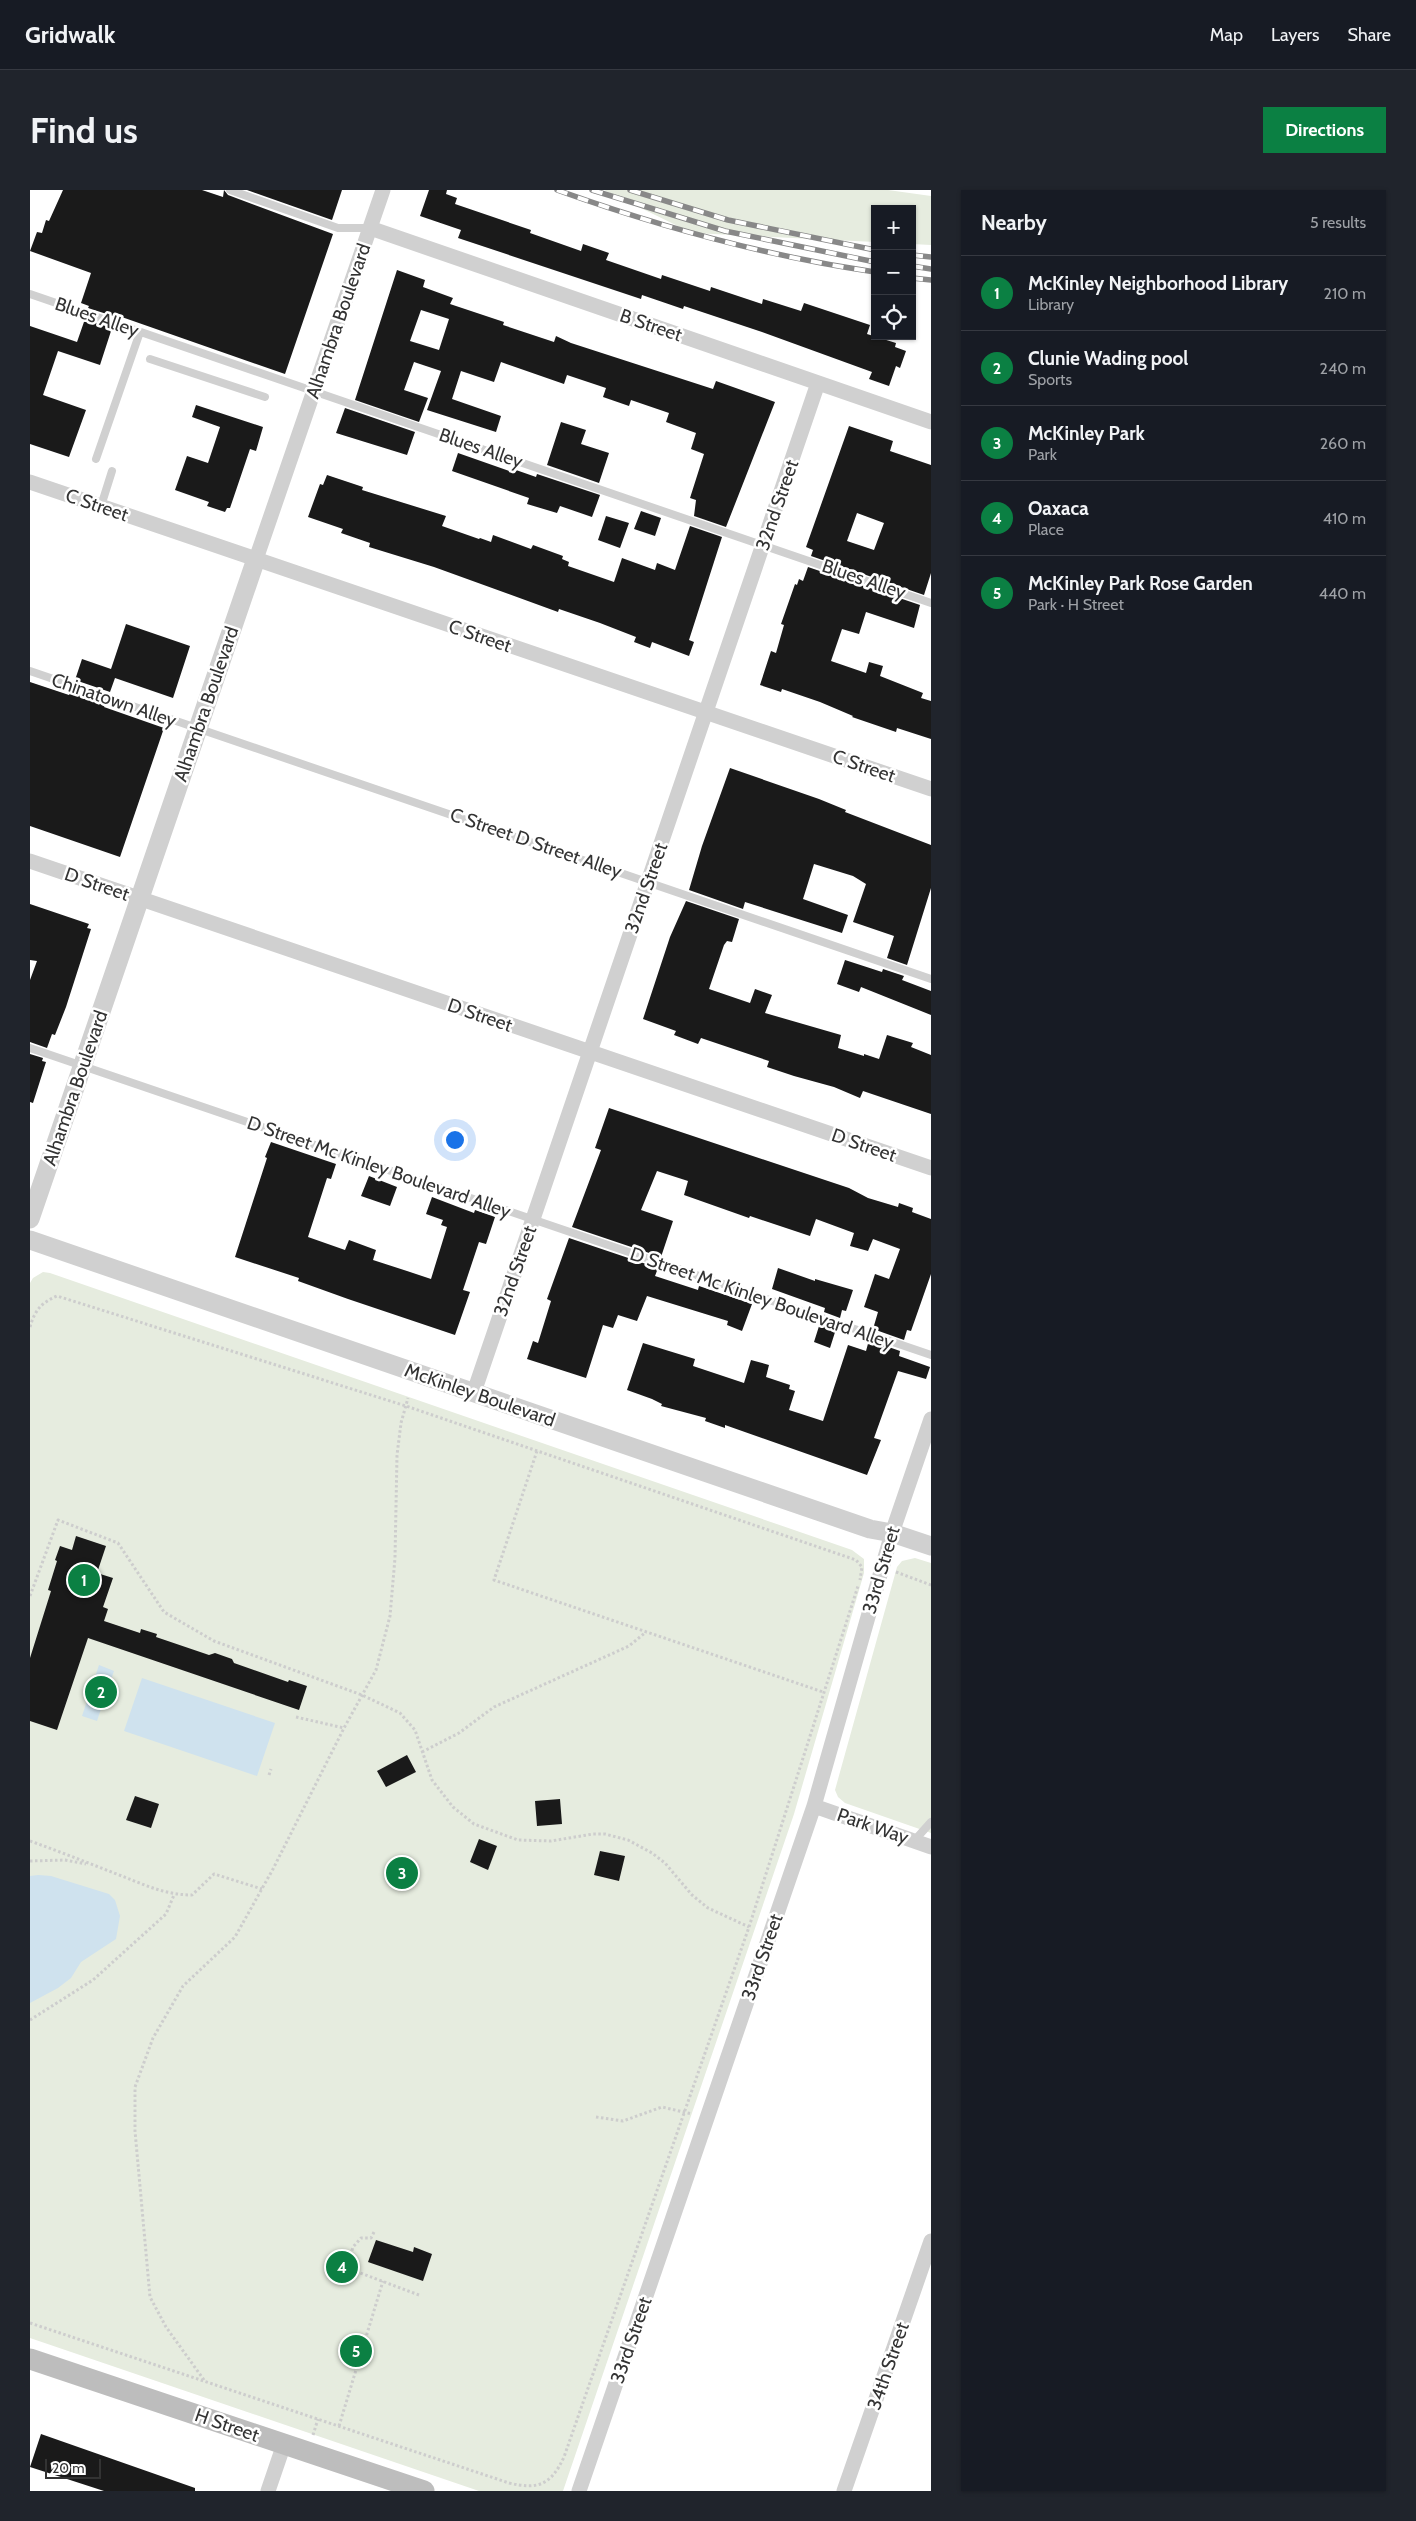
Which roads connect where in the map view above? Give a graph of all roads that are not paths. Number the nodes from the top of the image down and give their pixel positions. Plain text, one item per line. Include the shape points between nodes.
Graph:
1 (230, 190) edge
2 (383, 190) edge
3 (370, 228) junction
4 (30, 294) edge
5 (140, 332) junction
6 (150, 359) dead end
7 (818, 383) junction
8 (314, 391) junction
9 (265, 397) dead end
10 (931, 422) edge
11 (96, 459) dead end
12 (112, 471) dead end
13 (30, 482) edge
14 (100, 506) junction
15 (764, 544) junction
16 (256, 559) junction
17 (931, 603) edge
18 (30, 671) edge
19 (706, 713) junction
20 (198, 728) junction
21 (931, 789) edge
22 (30, 861) edge
23 (648, 881) junction
24 (140, 898) junction
25 (931, 979) edge
26 (30, 1048) edge
27 (590, 1052) junction
28 (83, 1066) junction
29 (931, 1168) edge
30 (30, 1219) edge
31 (532, 1220) junction
32 (30, 1240) edge
33 (931, 1355) edge
34 (474, 1392) junction
35 (931, 1419) edge
36 (892, 1533) junction
37 (931, 1546) edge
38 (814, 1806) junction
39 (931, 1822) edge
40 (914, 1841) junction
41 (931, 1847) edge
42 (931, 2241) edge
43 (30, 2359) edge
44 (284, 2444) junction
45 (268, 2491) edge
46 (424, 2491) edge
47 (579, 2491) edge
48 (844, 2491) edge

1 - 3 lane via 338,228
2 - 3 street, Alhambra Boulevard
3 - 7 street, B Street
3 - 8 street, Alhambra Boulevard
4 - 5 lane, Blues Alley
5 - 8 lane, Blues Alley
5 - 11 lane
6 - 9 lane
7 - 10 street, B Street
7 - 15 street, 32nd Street
8 - 15 lane, Blues Alley
8 - 16 street, Alhambra Boulevard
12 - 14 lane
13 - 14 street, C Street
14 - 16 street, C Street
15 - 17 lane, Blues Alley
15 - 19 street, 32nd Street
16 - 19 street, C Street
16 - 20 street, Alhambra Boulevard
18 - 20 lane, Chinatown Alley
19 - 21 street, C Street
19 - 23 street, 32nd Street
20 - 23 lane, C Street D Street Alley
20 - 24 street, Alhambra Boulevard
22 - 24 street, D Street
23 - 25 lane, C Street D Street Alley
23 - 27 street, 32nd Street
24 - 27 street, D Street
24 - 28 street, Alhambra Boulevard
26 - 28 lane, D Street Mc Kinley Boulevard Alley
27 - 29 street, D Street
27 - 31 street, 32nd Street
28 - 30 street, Alhambra Boulevard
28 - 31 lane, D Street Mc Kinley Boulevard Alley
31 - 33 lane, D Street Mc Kinley Boulevard Alley
31 - 34 street, 32nd Street
32 - 34 street, McKinley Boulevard
34 - 36 street, McKinley Boulevard via 870,1529
35 - 36 street, 33rd Street
36 - 37 street, McKinley Boulevard
36 - 38 street, 33rd Street
38 - 40 street, Park Way
38 - 47 street, 33rd Street
39 - 40 lane
40 - 41 street, Park Way
42 - 48 street, 34th Street
43 - 44 main road, H Street
44 - 45 street
44 - 46 main road, H Street

